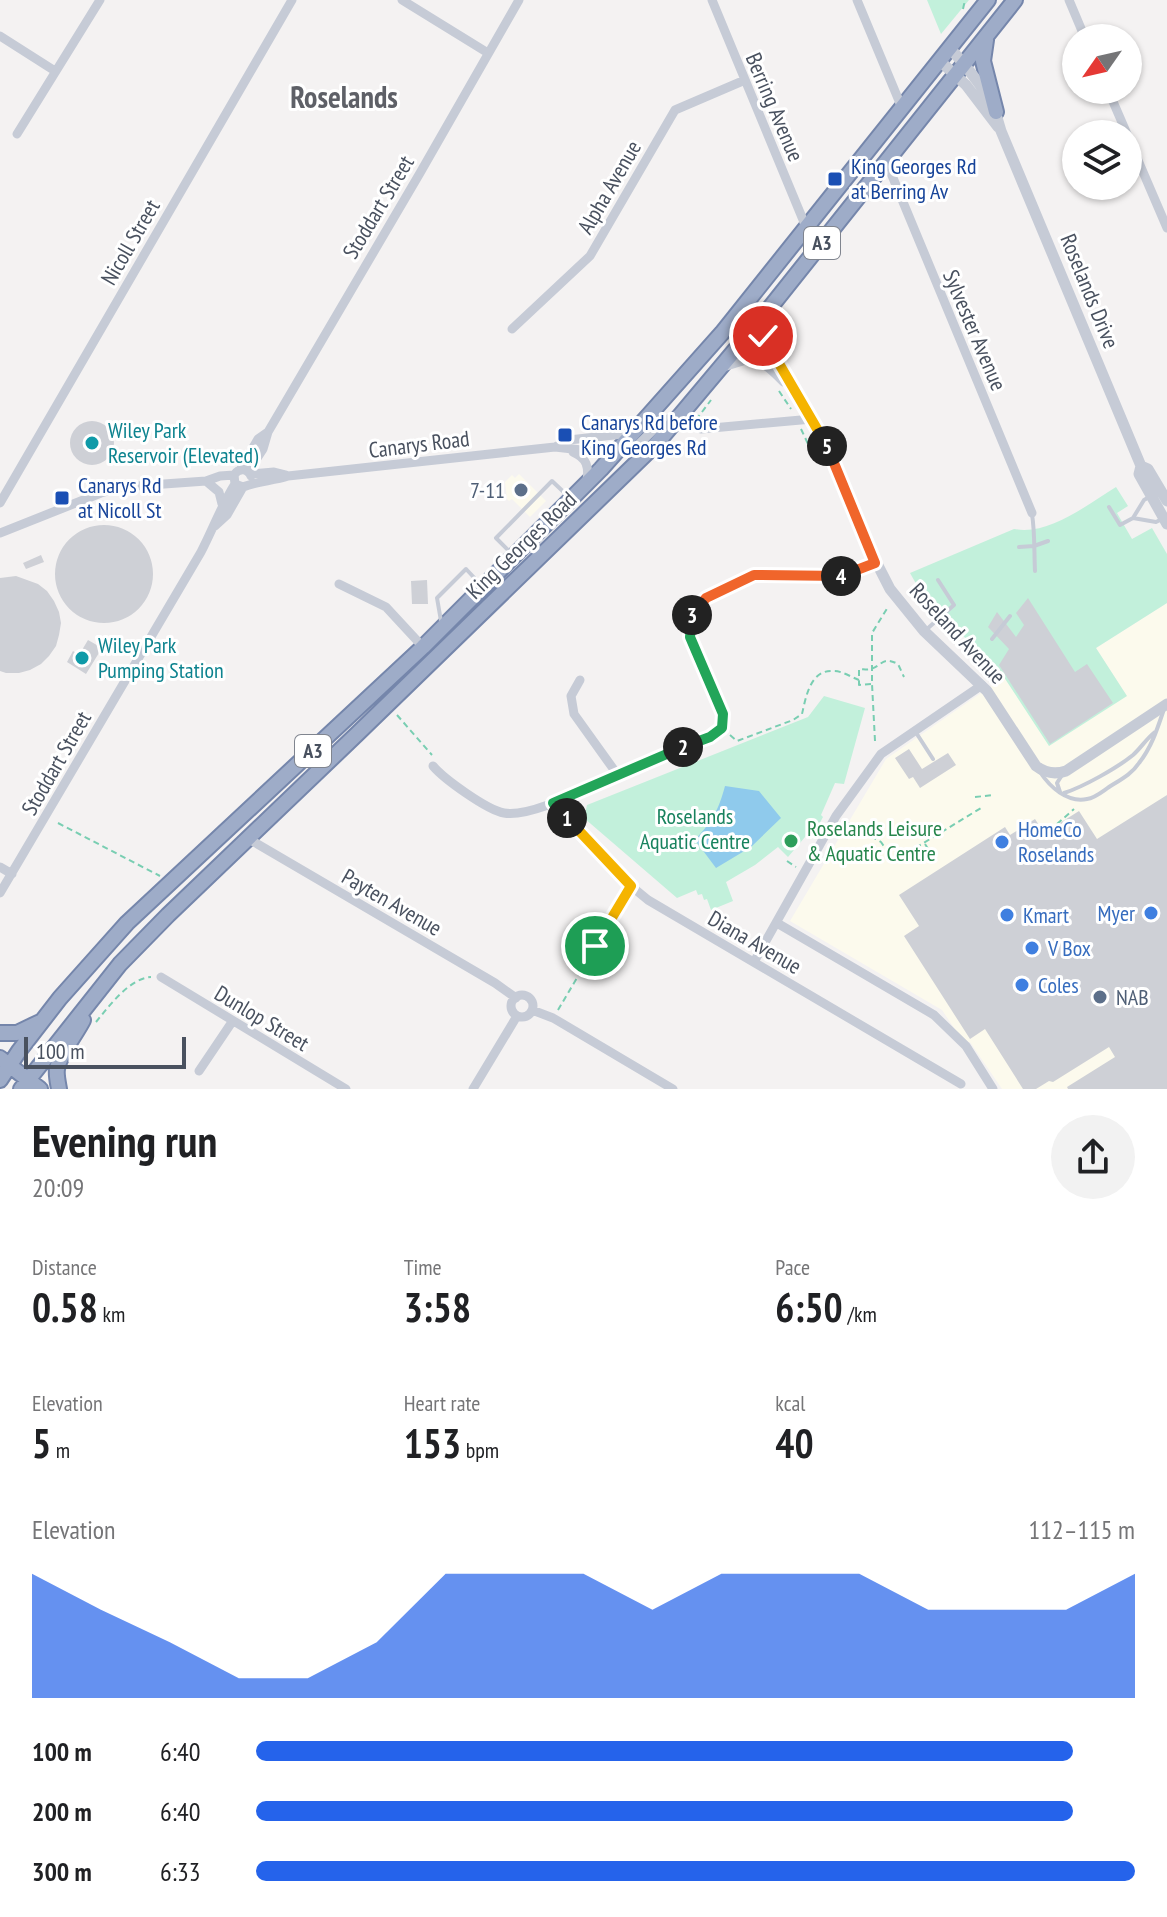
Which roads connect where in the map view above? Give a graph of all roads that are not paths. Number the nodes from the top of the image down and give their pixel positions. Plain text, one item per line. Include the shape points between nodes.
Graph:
1 (100, 0) edge
2 (292, 0) edge
3 (402, 0) edge
4 (519, 0) edge
5 (712, 0) edge
6 (857, 0) edge
7 (988, 0) edge
8 (1015, 0) edge
9 (1069, 0) edge
10 (1079, 24) edge
11 (987, 35) junction
12 (0, 36) edge
13 (950, 48) junction
14 (488, 53) junction
15 (940, 61) junction
16 (960, 70) junction
17 (55, 71) junction
18 (745, 80) junction
19 (902, 108) junction
20 (996, 112) junction
21 (1001, 131) junction
22 (17, 134) dead end
23 (886, 161) junction
24 (1142, 170) edge
25 (806, 227) junction
26 (1167, 228) edge
27 (748, 301) junction
28 (757, 324) junction
29 (512, 329) dead end
30 (723, 366) junction
31 (791, 386) junction
32 (812, 419) junction
33 (692, 423) junction
34 (268, 432) junction
35 (632, 433) junction
36 (555, 447) junction
37 (263, 449) junction
38 (570, 450) junction
39 (615, 452) junction
40 (1141, 466) junction
41 (268, 472) junction
42 (288, 476) junction
43 (242, 478) junction
44 (206, 481) junction
45 (586, 485) junction
46 (1151, 496) junction
47 (571, 500) junction
48 (1167, 501) edge
49 (0, 503) edge
50 (222, 504) junction
51 (1109, 507) dead end
52 (1032, 513) joint
53 (1133, 518) junction
54 (1165, 521) edge
55 (215, 526) junction
56 (0, 533) edge
57 (1048, 541) dead end
58 (1034, 546) junction
59 (1019, 547) dead end
60 (514, 556) junction
61 (875, 563) junction
62 (1035, 571) dead end
63 (938, 580) dead end
64 (339, 584) dead end
65 (483, 587) junction
66 (1010, 616) dead end
67 (442, 628) junction
68 (924, 631) junction
69 (992, 639) dead end
70 (423, 647) junction
71 (580, 680) dead end
72 (982, 685) junction
73 (1166, 705) edge
74 (1157, 730) junction
75 (915, 731) junction
76 (933, 759) dead end
77 (1033, 762) junction
78 (433, 766) road end
79 (1070, 769) junction
80 (617, 774) junction
81 (1062, 794) junction
82 (553, 803) junction
83 (249, 839) junction
84 (0, 867) edge
85 (12, 874) junction
86 (0, 893) edge
87 (777, 923) junction
88 (754, 962) junction
89 (161, 977) road end
90 (95, 994) junction
91 (516, 998) junction
92 (532, 1010) junction
93 (517, 1016) junction
94 (43, 1019) junction
95 (232, 1022) junction
96 (0, 1033) edge
97 (199, 1071) dead end
98 (2, 1072) edge
99 (961, 1084) dead end
100 (991, 1085) edge
101 (30, 1086) edge
102 (14, 1089) edge
103 (59, 1089) edge
104 (346, 1089) edge
105 (473, 1089) edge
106 (673, 1089) edge

1 - 17 street
2 - 49 street, Nicoll Street
3 - 14 street
4 - 14 street, Stoddart Street
5 - 18 street, Berring Avenue
6 - 19 street
7 - 13 highway, King Georges Road / A3
8 - 11 highway, King Georges Road / A3
9 - 10 street
11 - 16 highway, King Georges Road / A3
11 - 20 highway via 983,61
12 - 17 street
13 - 15 highway, King Georges Road / A3
13 - 16 street, Roselands Drive
14 - 34 street, Stoddart Street
15 - 16 street, Roselands Drive
15 - 19 highway, King Georges Road / A3
16 - 20 street, Roselands Drive via 982,87
16 - 21 street, Roselands Drive
16 - 23 highway, King Georges Road / A3
17 - 22 street
18 - 25 street, Berring Avenue
18 - 29 street, Alpha Avenue via 675,110 590,256
19 - 25 highway, King Georges Road / A3
20 - 21 street, Roselands Drive
21 - 40 street, Roselands Drive
23 - 28 highway, King Georges Road / A3
23 - 52 street, Sylvester Avenue
24 - 26 street
25 - 27 highway, King Georges Road / A3
27 - 28 street, Roseland Avenue
27 - 35 highway, King Georges Road / A3
28 - 30 highway, King Georges Road / A3
28 - 31 street, Roseland Avenue
30 - 31 street, Roseland Avenue via 749,358 760,361
30 - 33 highway, King Georges Road / A3
31 - 32 street, Roseland Avenue
32 - 33 street, Canarys Road
32 - 61 street, Roseland Avenue
33 - 39 street, Canarys Road via 669,417 632,451
33 - 83 highway, King Georges Road / A3 via 626,475
34 - 37 street, Stoddart Street
34 - 43 street, Stoddart Street via 258,439
35 - 36 street, Canarys Road via 569,440
35 - 39 highway, King Georges Road / A3
36 - 38 street, Canarys Road
36 - 42 street, Canarys Road
37 - 41 street, Stoddart Street
37 - 43 street, Stoddart Street
38 - 39 street, Canarys Road
38 - 45 street via 589,468
39 - 45 highway, King Georges Road / A3
40 - 46 street, Roselands Drive via 1139,474
40 - 48 street, Roselands Drive
41 - 42 street, Canarys Road
41 - 43 street, Canarys Road
42 - 43 street, Canarys Road via 274,481
43 - 44 street, Canarys Road via 218,485
43 - 50 street, Stoddart Street
43 - 55 street, Stoddart Street via 227,515
44 - 50 street via 219,492
44 - 56 street, Canarys Road via 122,487
45 - 47 highway, King Georges Road / A3
46 - 53 lane
46 - 54 street, Roselands Drive
47 - 60 highway, King Georges Road / A3
47 - 60 lane via 552,481 496,538
50 - 55 street, Stoddart Street
51 - 53 lane via 1120,525
52 - 58 lane
53 - 54 lane
55 - 85 street, Stoddart Street
57 - 58 lane
58 - 59 lane
58 - 62 lane
60 - 65 highway, King Georges Road / A3
61 - 68 street, Roseland Avenue
61 - 80 street via 839,576 754,575 706,598 692,615 690,637 723,714 722,728
63 - 68 lane via 954,605
64 - 70 street via 386,607
65 - 67 highway, King Georges Road / A3
65 - 67 lane via 466,569 437,598
66 - 69 lane
67 - 70 highway, King Georges Road / A3
68 - 72 street, Roseland Avenue
70 - 94 highway, King Georges Road / A3 via 127,923
71 - 80 street via 571,696 574,714
72 - 75 street
72 - 77 street, Roseland Avenue
73 - 74 lane
73 - 79 street
74 - 81 lane via 1134,754
74 - 81 lane via 1141,762 1123,778 1088,799
75 - 76 lane
75 - 87 street via 881,754 836,816
77 - 79 street via 1052,773
77 - 81 lane
78 - 82 street via 503,813
79 - 81 lane via 1057,783
80 - 82 street
82 - 88 street, Diana Avenue via 648,900
83 - 90 highway, King Georges Road / A3
83 - 91 street, Payten Avenue
84 - 85 street
85 - 86 street, Stoddart Street
87 - 88 street
87 - 100 street via 934,1015 966,1046
88 - 99 street, Diana Avenue
89 - 95 street, Dunlop Street
90 - 101 highway, King Georges Road / A3
90 - 103 highway via 61,1056
91 - 92 street via 530,999
91 - 93 street via 512,1007
92 - 93 street via 528,1016
92 - 106 street
93 - 105 street
94 - 96 highway via 17,1033
94 - 98 highway, King Georges Road / A3
95 - 97 street
95 - 104 street, Dunlop Street
98 - 101 highway
98 - 102 highway

